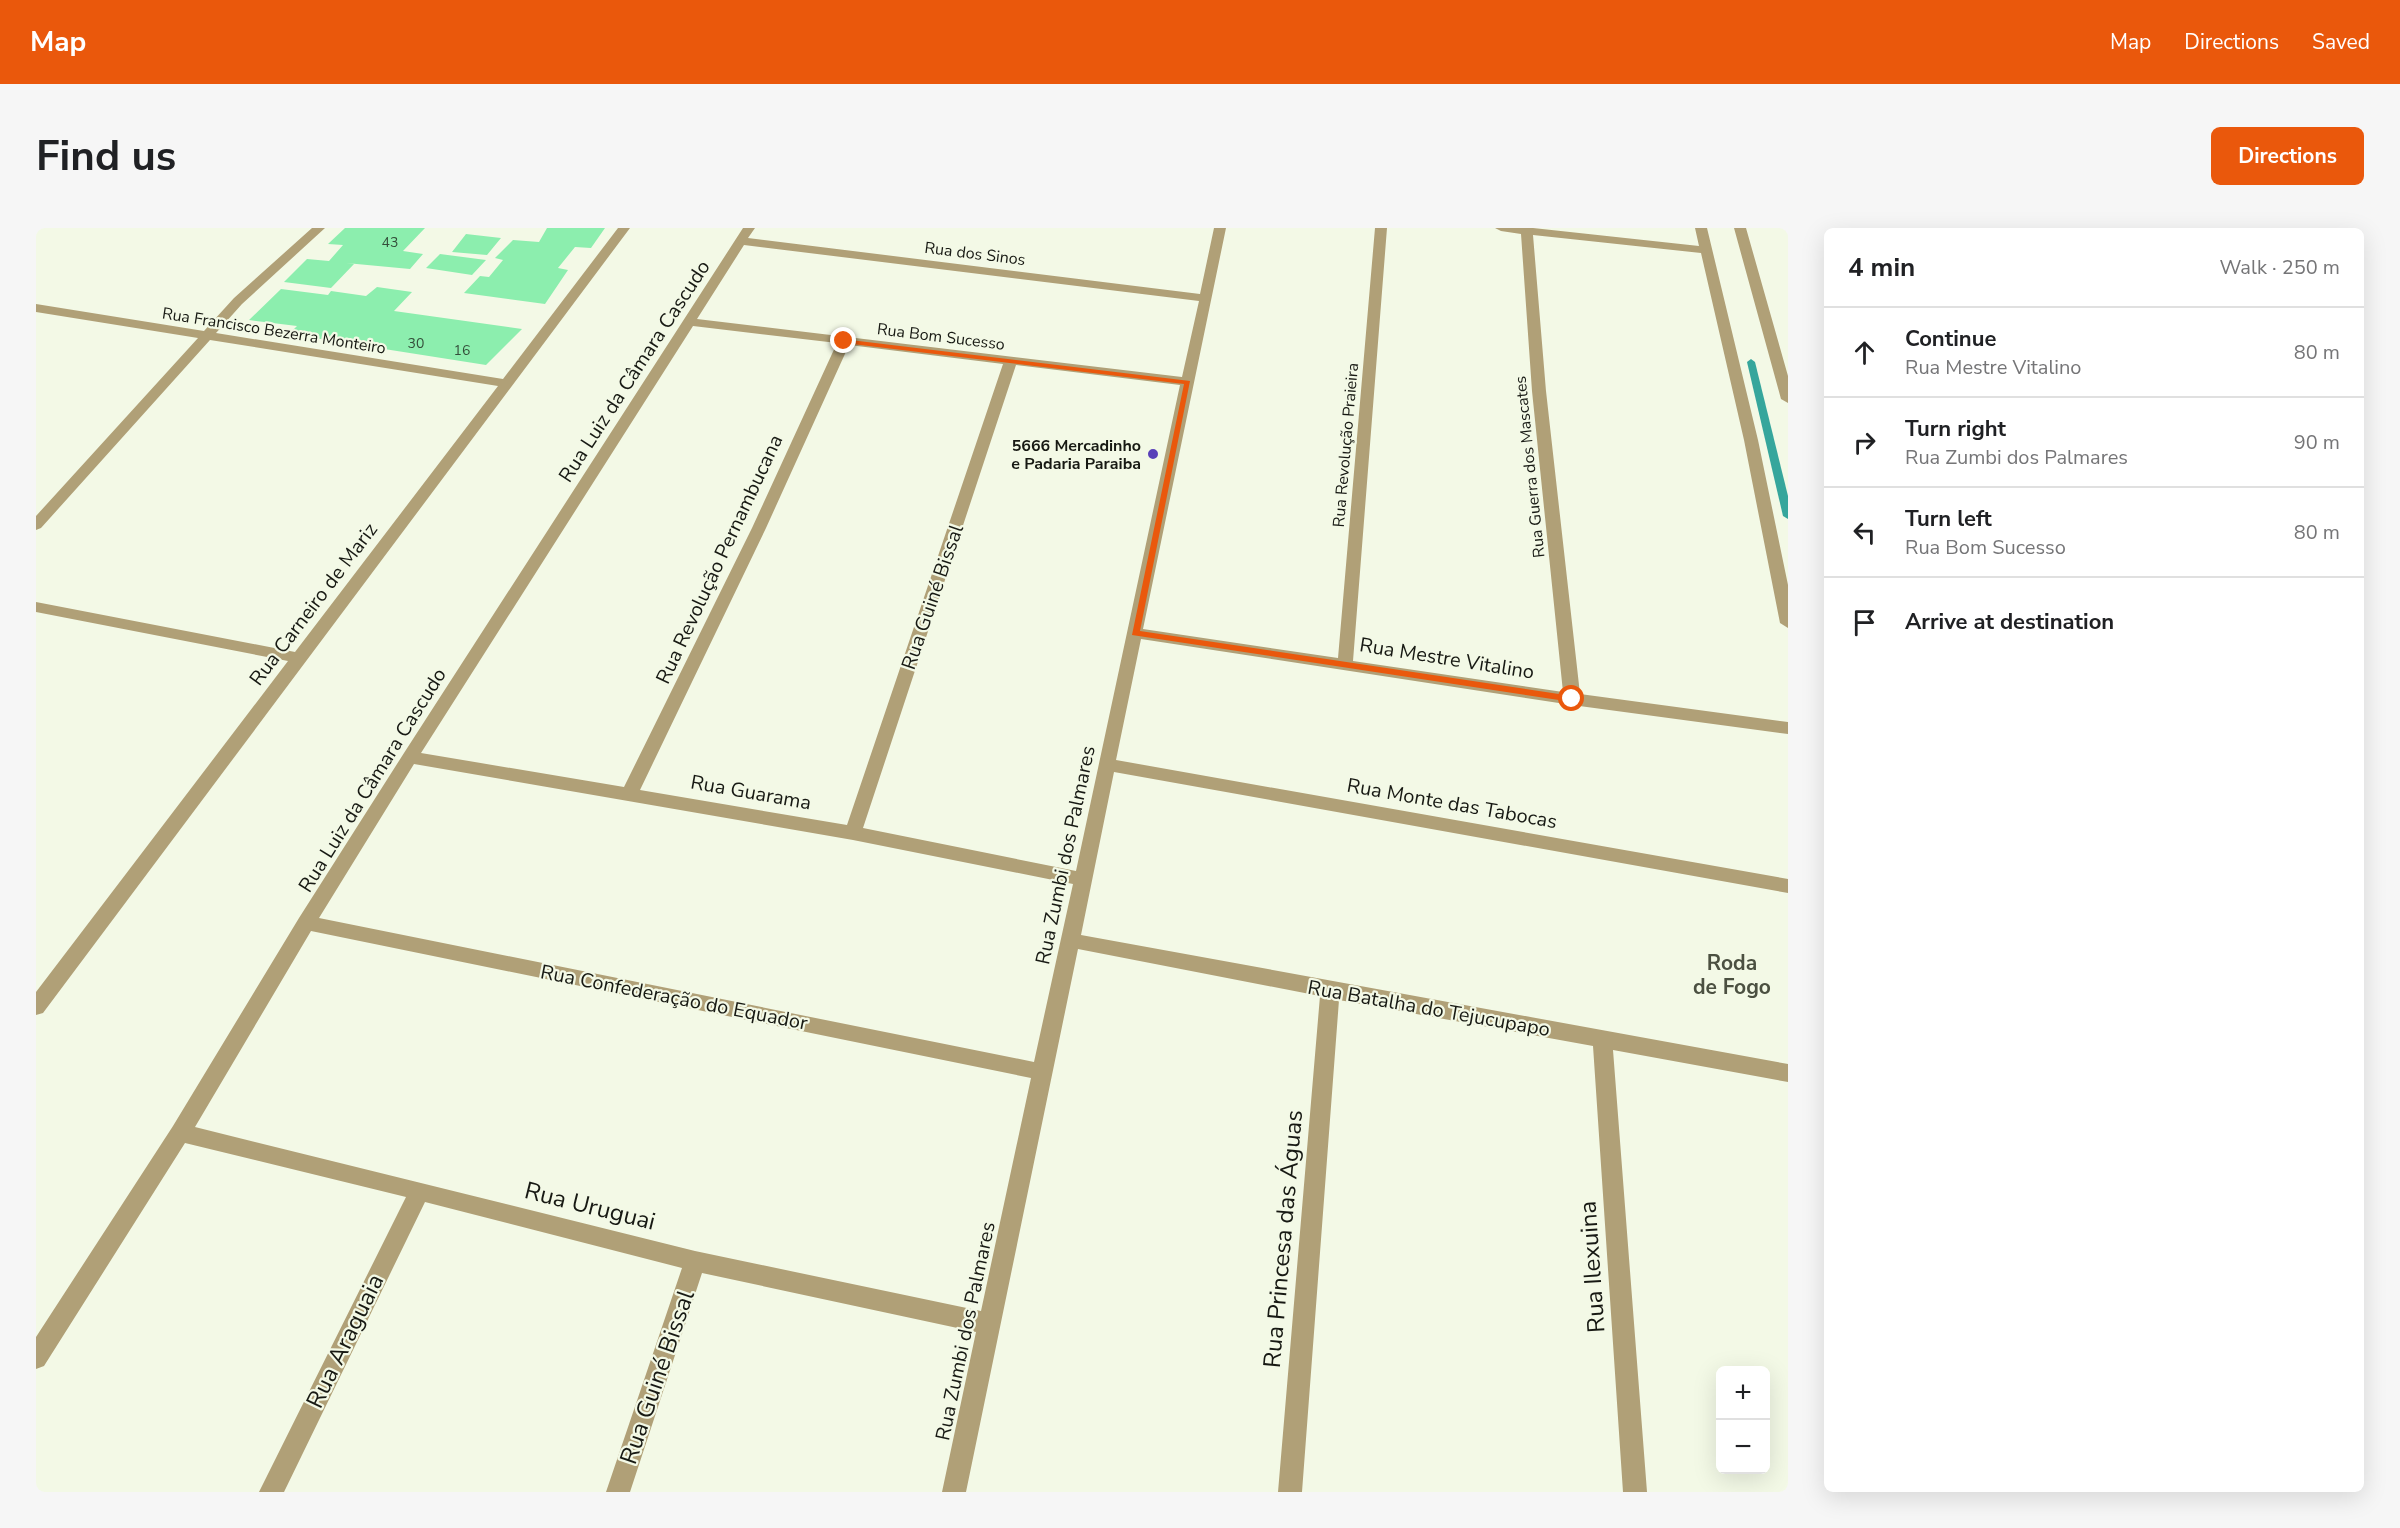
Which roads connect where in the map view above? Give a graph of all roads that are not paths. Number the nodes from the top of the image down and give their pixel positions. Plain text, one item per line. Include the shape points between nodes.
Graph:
1 (319, 228) edge
2 (624, 228) edge
3 (1220, 228) edge
4 (1381, 228) edge
5 (1501, 228) edge
6 (1701, 228) edge
7 (1740, 228) edge
8 (1527, 231) junction
9 (745, 235) edge
10 (1707, 250) junction
11 (1206, 298) junction
12 (36, 308) edge
13 (691, 322) junction
14 (206, 337) junction
15 (844, 341) junction
16 (1011, 360) junction
17 (1784, 370) edge
18 (1188, 382) junction
19 (506, 383) junction
20 (1788, 399) edge
21 (36, 525) edge
22 (36, 607) edge
23 (1788, 622) edge
24 (1135, 633) junction
25 (298, 658) junction
26 (1345, 664) junction
27 (1572, 699) junction
28 (1788, 728) edge
29 (410, 757) junction
30 (1107, 765) junction
31 (629, 794) junction
32 (853, 833) junction
33 (1083, 879) junction
34 (1788, 886) edge
35 (306, 923) junction
36 (1070, 940) junction
37 (1329, 990) junction
38 (36, 1007) edge
39 (1602, 1038) junction
40 (1042, 1072) junction
41 (1788, 1073) edge
42 (180, 1133) junction
43 (420, 1191) junction
44 (695, 1261) junction
45 (989, 1324) junction
46 (36, 1359) edge
47 (271, 1492) edge
48 (618, 1492) edge
49 (954, 1492) edge
50 (1290, 1492) edge
51 (1635, 1492) edge

1 - 14 street via 238,301
2 - 19 street, Rua Carneiro de Mariz
3 - 11 street, Rua Zumbi dos Palmares
4 - 26 street, Rua Revolução Praieira
5 - 8 street
6 - 10 street
7 - 17 street
8 - 10 street
8 - 27 street, Rua Guerra dos Mascates via 1539,391
9 - 11 street, Rua dos Sinos
9 - 13 street, Rua Luiz da Câmara Cascudo
10 - 23 street via 1749,428
11 - 18 street, Rua Zumbi dos Palmares
12 - 14 street, Rua Francisco Bezerra Monteiro
13 - 15 street, Rua Bom Sucesso
13 - 29 street, Rua Luiz da Câmara Cascudo
14 - 19 street, Rua Francisco Bezerra Monteiro
14 - 21 street
15 - 16 street, Rua Bom Sucesso
15 - 31 street, Rua Revolução Pernambucana via 759,528
16 - 18 street, Rua Bom Sucesso
16 - 32 street, Rua Guiné Bissal
17 - 20 street
18 - 24 street, Rua Zumbi dos Palmares
19 - 25 street, Rua Carneiro de Mariz
22 - 25 street
24 - 26 street, Rua Mestre Vitalino
24 - 30 street, Rua Zumbi dos Palmares
25 - 38 street, Rua Carneiro de Mariz
26 - 27 street, Rua Mestre Vitalino
27 - 28 street, Rua Mestre Vitalino
29 - 31 street, Rua Guarama
29 - 35 street, Rua Luiz da Câmara Cascudo
30 - 33 street, Rua Zumbi dos Palmares
30 - 34 street, Rua Monte das Tabocas
31 - 32 street, Rua Guarama
32 - 33 street, Rua Guarama
33 - 36 street, Rua Zumbi dos Palmares
35 - 40 street, Rua Confederação do Equador
35 - 42 street, Rua Luiz da Câmara Cascudo
36 - 37 street, Rua Batalha do Tejucupapo
36 - 40 street, Rua Zumbi dos Palmares
37 - 39 street, Rua Batalha do Tejucupapo
37 - 50 street, Rua Princesa das Águas
39 - 41 street, Rua Batalha do Tejucupapo
39 - 51 street, Rua Ilexuina
40 - 45 street, Rua Zumbi dos Palmares
42 - 43 street, Rua Uruguai
42 - 46 street, Rua Luiz da Câmara Cascudo
43 - 44 street, Rua Uruguai
43 - 47 street, Rua Araguaia
44 - 45 street, Rua Uruguai
44 - 48 street, Rua Guiné Bissal
45 - 49 street, Rua Zumbi dos Palmares

